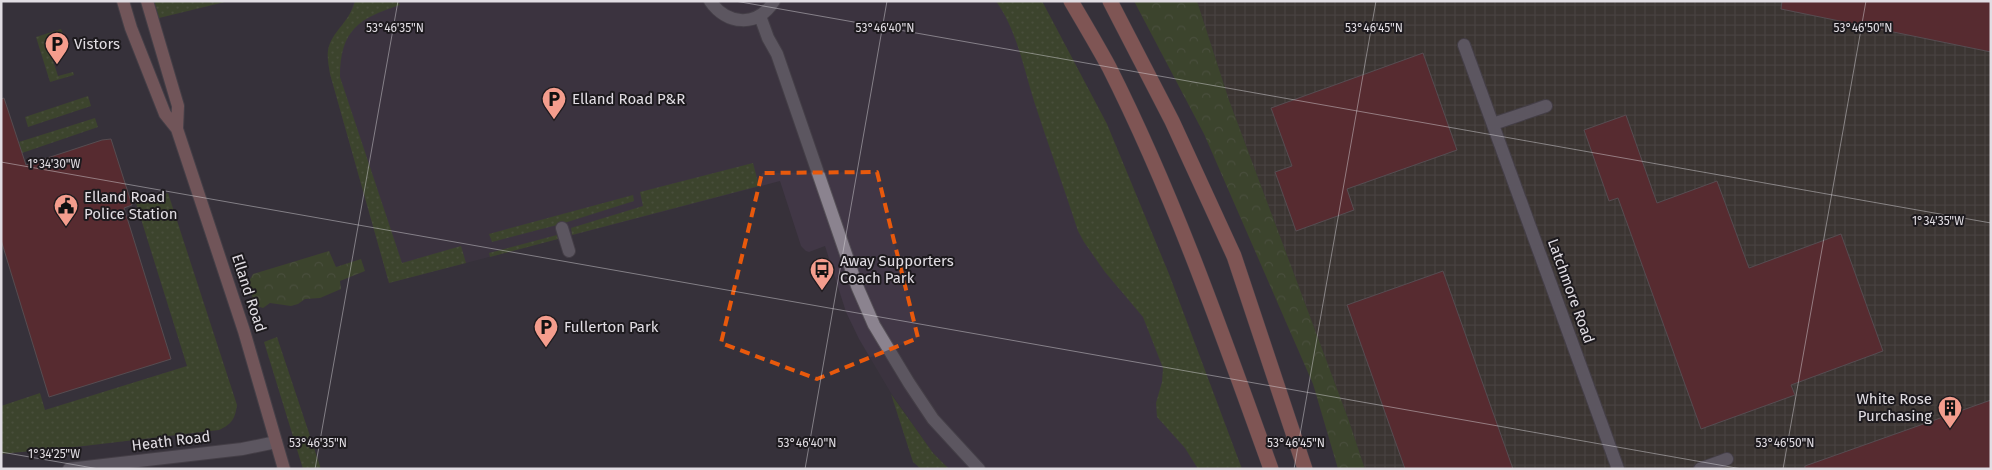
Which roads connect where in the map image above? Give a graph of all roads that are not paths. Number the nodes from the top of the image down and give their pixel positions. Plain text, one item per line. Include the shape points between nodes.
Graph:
1 (123, 1) edge
2 (147, 1) edge
3 (710, 1) edge
4 (774, 1) edge
5 (1071, 1) edge
6 (1110, 1) edge
7 (760, 16) junction
8 (1464, 44) dead end
9 (1546, 106) dead end
10 (1493, 124) junction
11 (177, 129) junction
12 (562, 228) dead end
13 (569, 251) dead end
14 (276, 442) junction
15 (1726, 459) dead end
16 (69, 469) edge
17 (284, 469) edge
18 (979, 469) edge
19 (1271, 469) edge
20 (1305, 469) edge
21 (1618, 469) edge
22 (1700, 469) edge

1 - 11 main road, Elland Road via 130,28 165,114
2 - 11 main road, Elland Road via 178,106
3 - 7 street via 726,17 749,20
4 - 7 street
5 - 19 highway via 1109,67 1152,160 1217,318
6 - 20 highway via 1172,121 1234,256
7 - 18 street via 777,54 857,286 874,325 908,383 934,419
8 - 10 street, Latchmore Road
9 - 10 street
10 - 21 street, Latchmore Road
11 - 14 main road, Elland Road via 233,296
12 - 13 street
14 - 16 street, Heath Road via 242,449
14 - 17 main road, Elland Road
15 - 22 street

